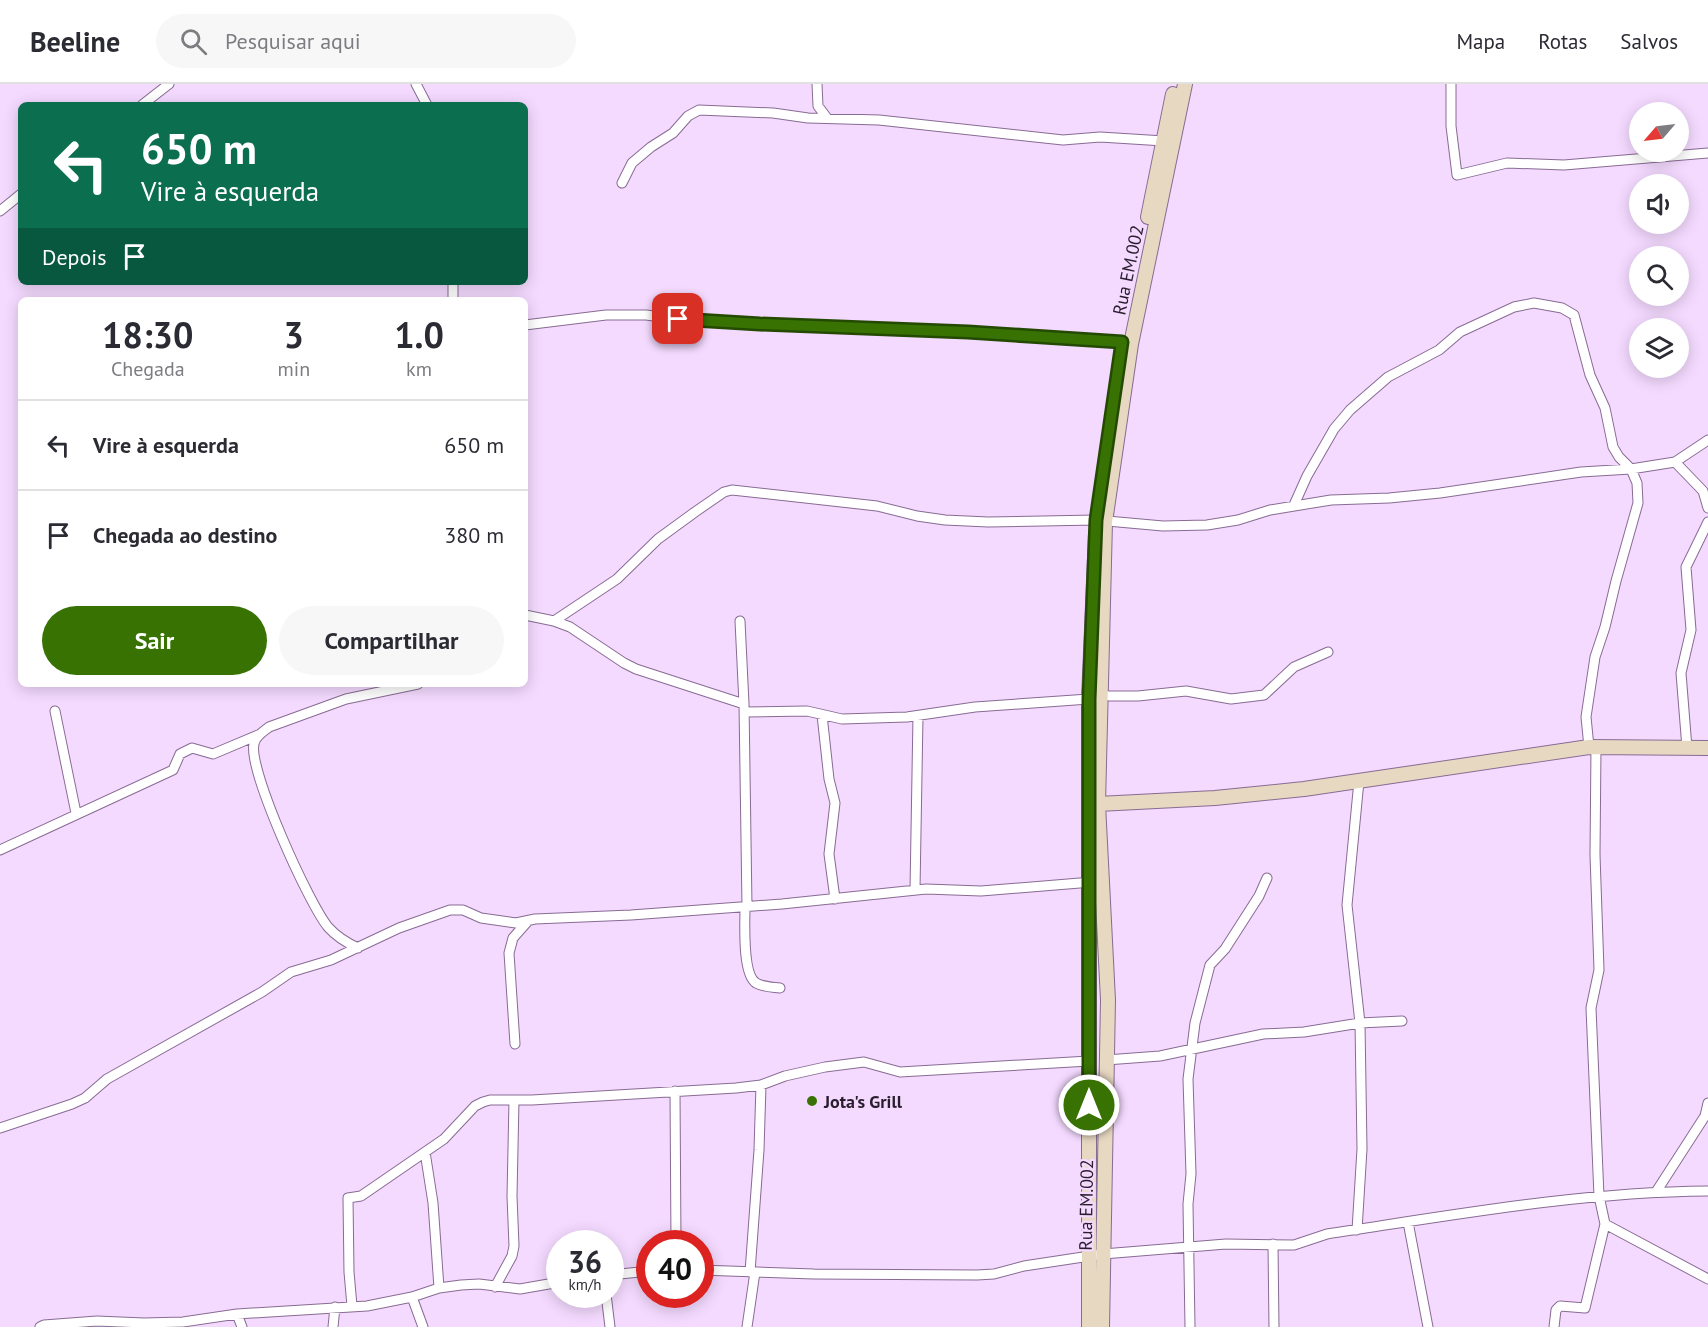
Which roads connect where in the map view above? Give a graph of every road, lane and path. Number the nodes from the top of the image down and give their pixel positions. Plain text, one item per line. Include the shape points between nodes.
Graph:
1 (169, 84) edge
2 (416, 84) edge
3 (817, 84) edge
4 (1175, 84) edge
5 (1185, 84) edge
6 (1451, 84) edge
7 (146, 102) edge
8 (425, 102) edge
9 (827, 118) junction
10 (1164, 141) junction
11 (1708, 153) edge
12 (622, 183) dead end
13 (18, 196) edge
14 (0, 211) edge
15 (528, 325) edge
16 (1122, 342) junction
17 (1708, 440) edge
18 (1675, 462) junction
19 (1631, 469) junction
20 (1294, 505) junction
21 (1708, 508) edge
22 (1101, 521) junction
23 (1708, 522) edge
24 (528, 616) edge
25 (554, 621) junction
26 (740, 621) dead end
27 (1328, 652) dead end
28 (404, 687) edge
29 (1095, 697) junction
30 (744, 708) junction
31 (55, 711) dead end
32 (822, 715) junction
33 (918, 716) junction
34 (258, 735) junction
35 (1592, 747) junction
36 (1688, 748) junction
37 (1708, 748) edge
38 (1359, 782) junction
39 (1098, 804) junction
40 (76, 813) junction
41 (0, 850) edge
42 (1267, 878) dead end
43 (1095, 882) junction
44 (915, 890) junction
45 (836, 899) junction
46 (746, 907) junction
47 (529, 920) junction
48 (358, 948) junction
49 (780, 988) dead end
50 (1402, 1022) dead end
51 (1360, 1023) junction
52 (515, 1044) dead end
53 (1192, 1048) junction
54 (1106, 1060) junction
55 (1089, 1062) junction
56 (761, 1085) junction
57 (675, 1090) junction
58 (514, 1100) junction
59 (1708, 1103) edge
60 (0, 1128) edge
61 (425, 1152) junction
62 (1708, 1191) edge
63 (1656, 1192) junction
64 (1599, 1196) junction
65 (1408, 1222) junction
66 (1605, 1224) junction
67 (676, 1230) edge
68 (1357, 1230) junction
69 (1273, 1244) junction
70 (1188, 1247) junction
71 (1096, 1255) junction
72 (714, 1270) edge
73 (753, 1272) junction
74 (1708, 1279) edge
75 (546, 1284) edge
76 (495, 1287) junction
77 (438, 1288) junction
78 (412, 1297) junction
79 (352, 1306) junction
80 (335, 1307) junction
81 (608, 1308) edge
82 (237, 1314) junction
83 (98, 1324) edge
84 (184, 1324) edge
85 (40, 1327) edge
86 (242, 1327) edge
87 (333, 1327) edge
88 (423, 1327) edge
89 (610, 1327) edge
90 (747, 1327) edge
91 (1089, 1327) edge
92 (1102, 1327) edge
93 (1190, 1327) edge
94 (1274, 1327) edge
95 (1428, 1327) edge
96 (1554, 1327) edge

1 - 7 street
2 - 8 street
3 - 9 street via 818,106
4 - 10 street, Rua EM.002
5 - 22 street, Rua EM.002 via 1131,344
6 - 11 street via 1457,175 1507,163 1564,165
9 - 10 street via 1063,140 1100,137
9 - 12 street via 699,110 633,163
10 - 16 street, Rua EM.002
13 - 14 street
15 - 16 street via 606,315 646,315 694,321
16 - 22 street, Rua EM.002
17 - 18 street
18 - 19 street
18 - 21 street via 1703,491
19 - 20 street via 1581,472 1420,495
19 - 20 street via 1613,447 1605,408 1590,375 1574,315 1563,308 1534,303 1514,307 1460,332 1439,350 1406,366 1373,389 1334,429
19 - 35 street via 1637,483 1638,503 1594,657 1586,717
20 - 22 street via 1207,525
22 - 25 street via 945,520 877,506 732,490 676,525 617,579
22 - 29 street, Rua EM.002
23 - 36 street via 1686,567 1691,630 1681,673
24 - 25 street
25 - 30 street via 636,669
26 - 30 street
27 - 29 street via 1294,667 1264,695 1231,699 1185,691
28 - 34 street via 346,699 268,727
29 - 33 street
29 - 39 street, Rua EM.002
29 - 43 street, Rua EM.002
30 - 32 street
30 - 46 street
31 - 40 street
32 - 33 street via 842,719
32 - 45 street via 835,803 829,854
33 - 44 street
34 - 40 street via 213,754 192,748 180,754 173,770
34 - 48 street via 254,757 294,865 328,927
35 - 36 street
35 - 38 street
35 - 64 street via 1599,970 1592,1008
36 - 37 street
38 - 39 street via 1215,798
38 - 51 street via 1347,905
39 - 43 street, Rua EM.002
40 - 41 street
42 - 53 street via 1260,896 1210,965
43 - 44 street via 981,891
43 - 54 street, Rua EM.002 via 1108,1000
43 - 55 street, Rua EM.002
44 - 45 street
45 - 46 street
46 - 47 street
46 - 49 street via 749,972 754,982
47 - 48 street via 499,922 463,910 450,910
47 - 52 street via 513,938 509,953
48 - 60 street via 291,972 107,1079 85,1098
50 - 51 street
51 - 53 street via 1263,1034
51 - 68 street via 1362,1149
53 - 54 street via 1160,1056
53 - 70 street via 1188,1079
54 - 71 street, Rua EM.002
55 - 56 street via 900,1072 864,1062 825,1067
55 - 71 street, Rua EM.002
56 - 57 street
56 - 73 street
57 - 58 street
57 - 67 street
58 - 61 street via 490,1100 475,1106 444,1139
58 - 76 street via 514,1246
59 - 63 street via 1705,1116
61 - 77 street
61 - 79 street via 361,1196 348,1198
62 - 63 street
63 - 64 street
64 - 65 street
64 - 66 street
65 - 68 street
65 - 95 street
66 - 74 street
66 - 96 street via 1585,1308 1560,1306
68 - 69 street via 1327,1234 1294,1245
69 - 70 street
69 - 94 street
70 - 71 street
70 - 93 street
71 - 73 street via 977,1275
71 - 91 street, Rua EM.002
71 - 92 street, Rua EM.002
72 - 73 street
73 - 90 street
75 - 76 street
76 - 77 street via 479,1284
77 - 78 street
78 - 79 street
78 - 88 street
79 - 80 street
80 - 82 street
80 - 87 street
81 - 89 street
82 - 84 street
82 - 86 street
83 - 84 street
83 - 85 street

